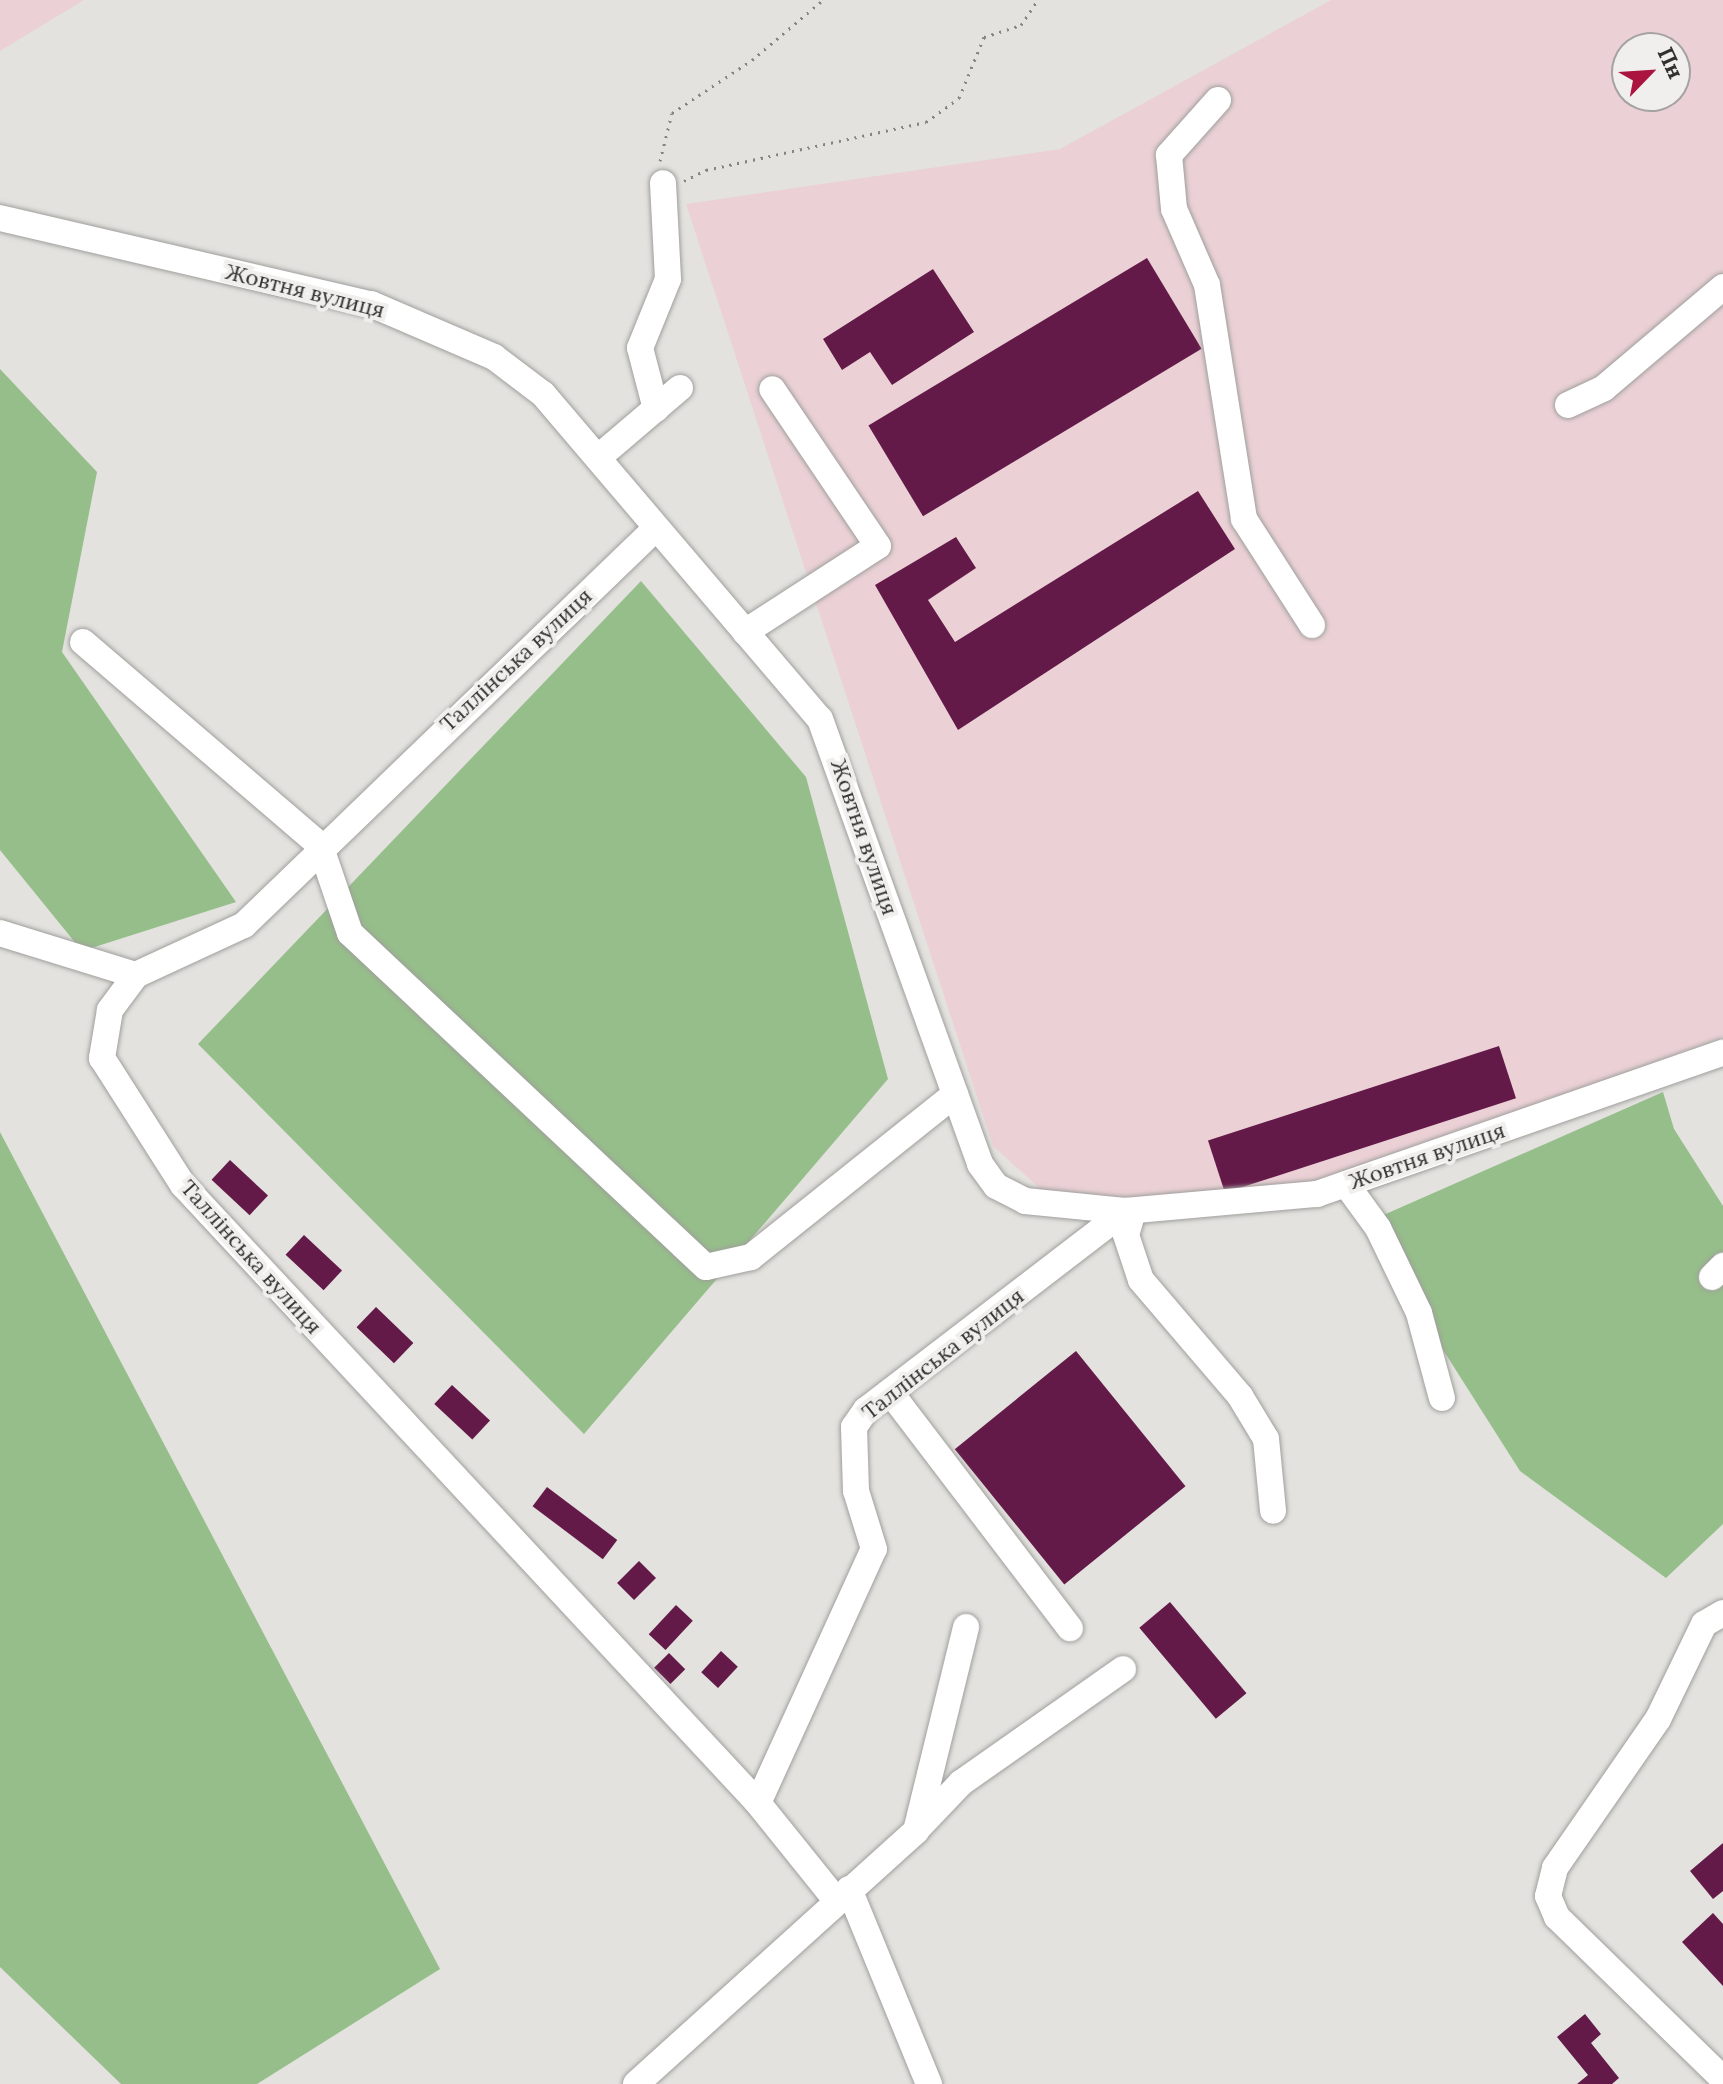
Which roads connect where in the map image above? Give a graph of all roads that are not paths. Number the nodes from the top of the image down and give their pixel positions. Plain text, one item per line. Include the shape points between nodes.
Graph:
1 (1218, 100) dead end
2 (663, 183) road end
3 (0, 218) edge
4 (1719, 299) edge
5 (680, 388) dead end
6 (772, 389) dead end
7 (1568, 405) dead end
8 (656, 409) junction
9 (600, 456) junction
10 (656, 528) junction
11 (1312, 625) dead end
12 (745, 632) junction
13 (83, 642) dead end
14 (320, 845) junction
15 (0, 933) edge
16 (136, 975) junction
17 (1723, 1053) edge
18 (955, 1094) junction
19 (1346, 1184) junction
20 (1129, 1211) junction
21 (890, 1392) junction
22 (1442, 1398) dead end
23 (1273, 1511) dead end
24 (1723, 1613) edge
25 (966, 1627) dead end
26 (1070, 1628) dead end
27 (1123, 1669) dead end
28 (758, 1803) junction
29 (916, 1831) junction
30 (842, 1894) junction
31 (1723, 2079) edge
32 (636, 2084) edge
33 (929, 2084) edge

1 - 11 street via 1169,155 1174,209 1207,285 1244,519
2 - 8 street via 668,279 640,348
3 - 9 street, Жовтня вулиця via 371,304 494,357 543,394
4 - 7 street via 1604,388
5 - 8 street
6 - 12 street via 878,546
8 - 9 street
9 - 10 street, Жовтня вулиця
10 - 12 street, Жовтня вулиця
10 - 14 street, Таллінська вулиця
12 - 18 street, Жовтня вулиця via 820,719
13 - 14 street
14 - 16 street, Таллінська вулиця via 244,925
14 - 18 street via 350,933 706,1267 751,1257
15 - 16 street
16 - 28 street, Таллінська вулиця via 110,1010 102,1058 183,1185
17 - 19 street, Жовтня вулиця
18 - 20 street, Жовтня вулиця via 980,1164 996,1186 1025,1201
19 - 20 street, Жовтня вулиця via 1273,1201
19 - 22 street via 1378,1228 1419,1313
20 - 21 street, Таллінська вулиця
20 - 23 street via 1126,1235 1141,1280 1240,1396 1266,1439
21 - 26 street
21 - 28 street, Таллінська вулиця via 854,1427 856,1491 874,1549
24 - 31 street via 1704,1624 1658,1719 1555,1868 1548,1896 1557,1917
25 - 29 street
27 - 29 street via 961,1783
28 - 30 street, Таллінська вулиця
29 - 30 street
30 - 32 street
30 - 33 street, Таллінська вулиця

